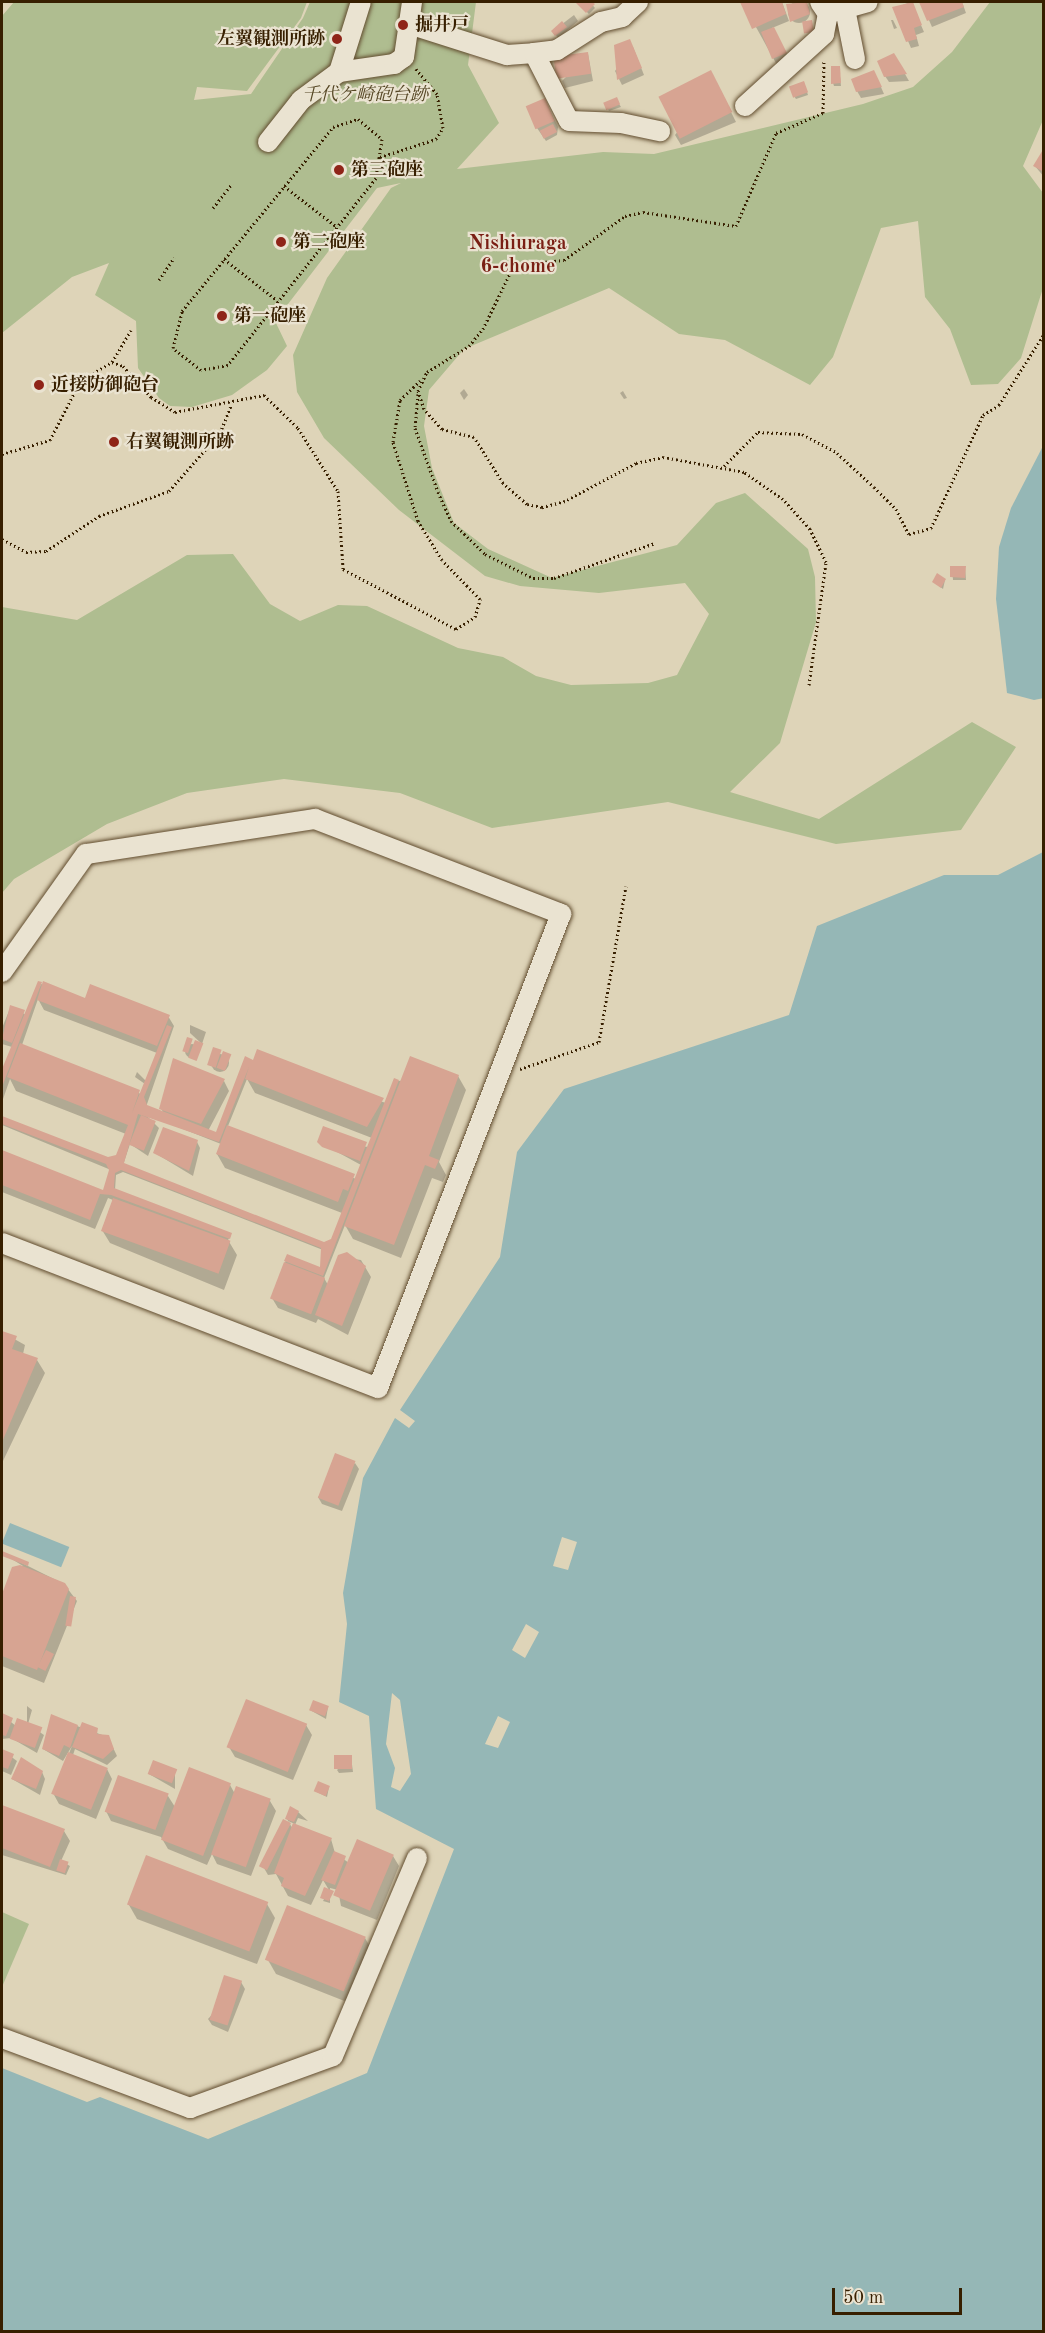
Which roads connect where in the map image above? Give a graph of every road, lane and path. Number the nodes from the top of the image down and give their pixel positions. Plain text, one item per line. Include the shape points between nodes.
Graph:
1 (362, 2) edge
2 (412, 2) edge
3 (615, 2) edge
4 (638, 2) edge
5 (868, 2) edge
6 (831, 8) edge
7 (601, 22) junction
8 (409, 24) junction
9 (824, 34) junction
10 (534, 53) junction
11 (404, 57) junction
12 (855, 59) dead end
13 (339, 72) junction
14 (745, 106) dead end
15 (660, 131) dead end
16 (268, 142) dead end
17 (379, 158) junction
18 (232, 184) dead end
19 (284, 186) junction
20 (213, 208) dead end
21 (337, 228) junction
22 (174, 258) dead end
23 (224, 259) junction
24 (159, 280) dead end
25 (279, 302) junction
26 (131, 330) dead end
27 (1044, 334) edge
28 (112, 362) junction
29 (420, 381) junction
30 (418, 391) junction
31 (232, 404) junction
32 (2, 454) edge
33 (724, 466) junction
34 (2, 539) edge
35 (656, 543) dead end
36 (809, 685) dead end
37 (626, 886) dead end
38 (2, 972) edge
39 (498, 1076) junction
40 (2, 1243) edge
41 (417, 1858) dead end
42 (2, 2038) edge

1 - 13 street
2 - 8 street
3 - 7 street
4 - 7 street via 622,17
5 - 6 street
6 - 9 street
6 - 12 street
7 - 10 street via 557,50
8 - 10 street via 507,55
8 - 11 street
9 - 14 street
9 - 29 path via 823,113 776,134 736,226 643,212 625,216 564,260 514,265 483,329
10 - 15 street via 569,121 621,123
11 - 13 street via 394,64
11 - 17 path via 437,94 443,128 429,142
13 - 16 street via 301,100
17 - 19 path via 382,139 358,119 333,127
17 - 21 path via 376,178
18 - 20 path
19 - 21 path
19 - 23 path
21 - 25 path
22 - 24 path
23 - 25 path
23 - 25 path via 182,311 173,348 201,370 228,365
26 - 28 path
27 - 33 path via 999,405 983,415 931,528 909,534 896,509 874,487 837,453 802,434 758,432
28 - 31 path via 123,366 151,397 175,412
28 - 32 path via 81,380 50,440
29 - 30 path
29 - 31 path via 400,400 393,442 418,521 442,560 480,599 475,618 456,629 343,569 338,491 318,457 274,401 259,394
30 - 33 path via 424,409 442,429 474,437 503,483 527,504 542,507 565,501 636,463 664,457
30 - 35 path via 416,428 438,492 451,521 485,554 533,578 555,578
31 - 34 path via 220,432 169,491 99,516 46,551 26,552
33 - 36 path via 783,499 822,547 825,573
37 - 39 path via 599,1042
38 - 39 street via 86,854 315,819 561,914
39 - 40 street via 378,1388
41 - 42 street via 333,2056 190,2108

